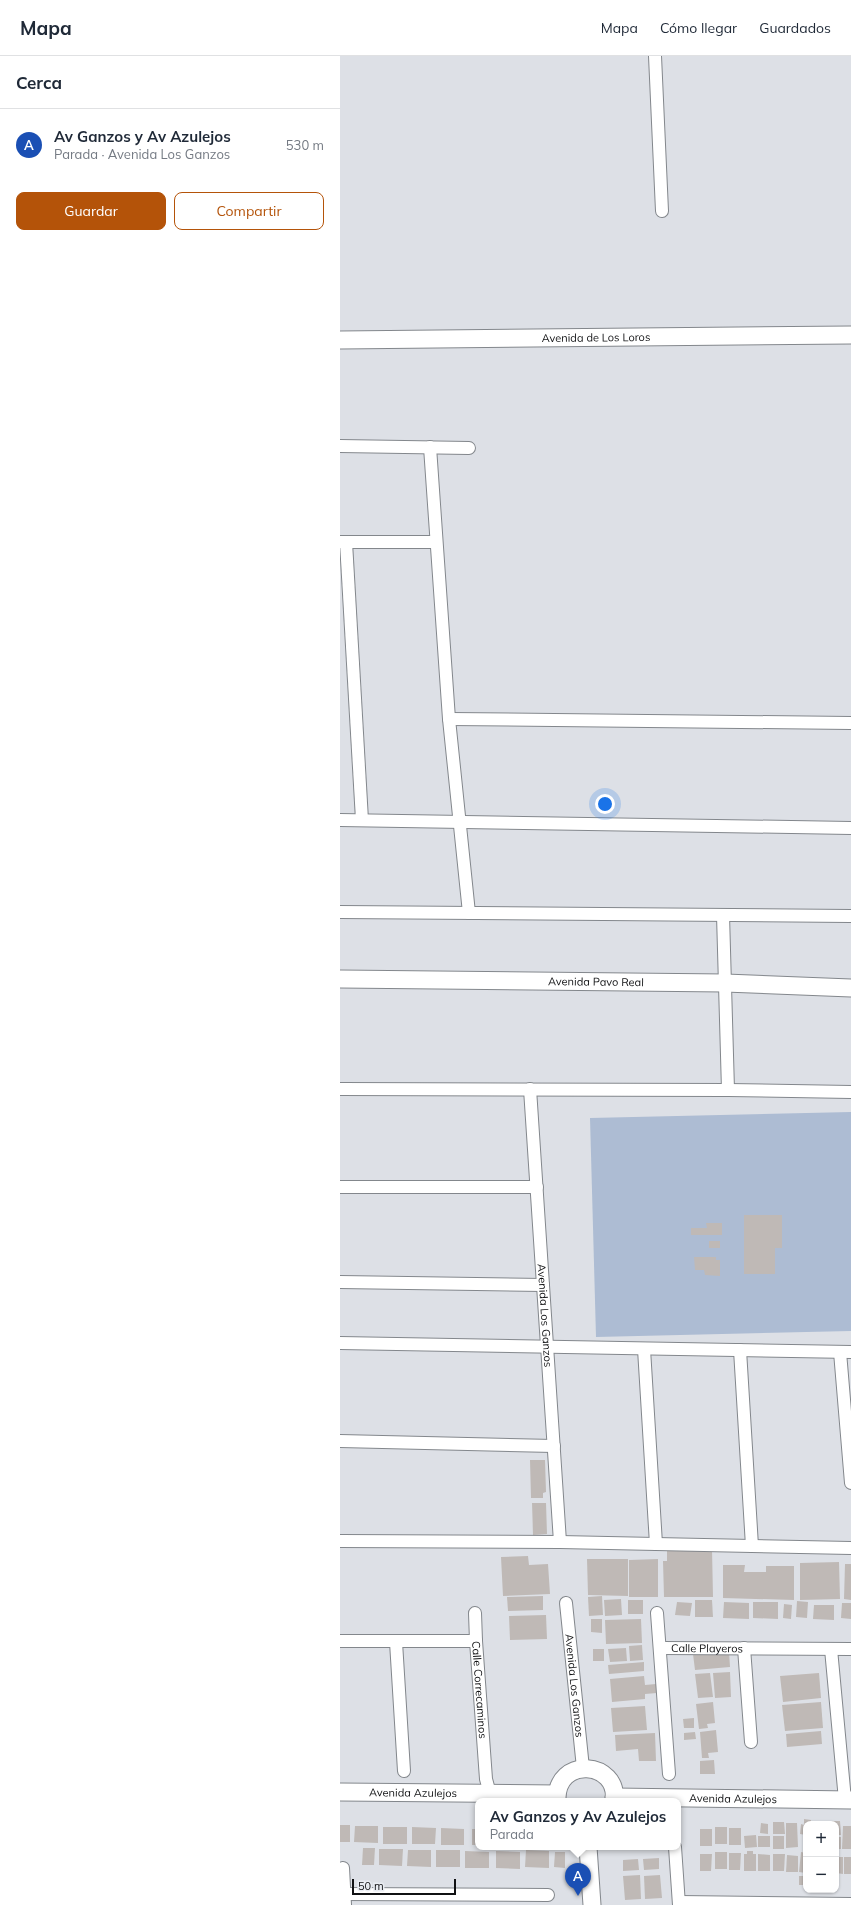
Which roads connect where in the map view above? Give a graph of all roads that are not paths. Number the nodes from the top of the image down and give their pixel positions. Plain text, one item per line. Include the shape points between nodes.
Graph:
1 (655, 56) edge
2 (662, 211) dead end
3 (851, 335) edge
4 (340, 340) edge
5 (340, 446) edge
6 (430, 447) junction
7 (469, 448) dead end
8 (343, 542) edge
9 (435, 542) junction
10 (449, 719) junction
11 (851, 723) edge
12 (340, 820) edge
13 (362, 820) junction
14 (459, 822) junction
15 (851, 828) edge
16 (340, 912) edge
17 (469, 913) junction
18 (723, 915) junction
19 (851, 916) edge
20 (340, 979) edge
21 (725, 983) junction
22 (851, 988) edge
23 (340, 1089) edge
24 (530, 1089) junction
25 (728, 1090) junction
26 (851, 1092) edge
27 (340, 1187) edge
28 (537, 1188) junction
29 (340, 1282) edge
30 (543, 1285) junction
31 (340, 1343) edge
32 (548, 1347) junction
33 (644, 1349) junction
34 (740, 1350) junction
35 (846, 1352) edge
36 (340, 1441) edge
37 (554, 1446) junction
38 (851, 1483) edge
39 (340, 1541) edge
40 (560, 1542) junction
41 (656, 1544) junction
42 (752, 1546) junction
43 (851, 1548) edge
44 (566, 1603) dead end
45 (475, 1613) dead end
46 (657, 1613) dead end
47 (340, 1641) edge
48 (476, 1641) junction
49 (396, 1642) junction
50 (661, 1648) junction
51 (744, 1648) junction
52 (831, 1649) junction
53 (851, 1649) edge
54 (751, 1742) dead end
55 (583, 1768) junction
56 (404, 1771) dead end
57 (669, 1774) dead end
58 (340, 1792) edge
59 (490, 1794) junction
60 (557, 1798) edge
61 (614, 1798) edge
62 (681, 1799) edge
63 (848, 1800) edge
64 (588, 1850) edge
65 (675, 1850) edge
66 (343, 1868) dead end
67 (548, 1895) dead end
68 (345, 1899) edge
69 (679, 1904) edge
70 (764, 1904) edge
71 (851, 1904) edge
72 (592, 1905) edge

1 - 2 street
3 - 4 main road, Avenida de Los Loros
5 - 6 street
6 - 7 street
6 - 9 street
8 - 9 street
8 - 13 street
9 - 10 street
10 - 11 street
10 - 14 street
12 - 13 street
13 - 14 street
14 - 15 street
14 - 17 street
16 - 17 street
17 - 18 street
18 - 19 street
18 - 21 street
20 - 21 main road, Avenida Pavo Real
21 - 22 main road, Avenida Pavo Real
21 - 25 street
23 - 24 street
24 - 25 street
24 - 28 street, Avenida Los Ganzos
25 - 26 street
27 - 28 street
28 - 30 street, Avenida Los Ganzos
29 - 30 street
30 - 32 street, Avenida Los Ganzos
31 - 32 street
32 - 33 street
32 - 37 street, Avenida Los Ganzos
33 - 34 street
33 - 41 street
34 - 35 street
34 - 42 street
35 - 38 street
36 - 37 street
37 - 40 street, Avenida Los Ganzos
39 - 40 street
40 - 41 street
41 - 42 street
42 - 43 street
44 - 55 street, Avenida Los Ganzos
45 - 48 street
46 - 50 street
47 - 49 street, Calle Correcaminos
48 - 49 street, Calle Correcaminos
48 - 59 street, Calle Correcaminos via 486,1779
49 - 56 street
50 - 51 street, Calle Playeros
50 - 57 street, Calle Playeros
51 - 52 street, Calle Playeros
51 - 54 street
52 - 53 street, Calle Playeros
52 - 63 street
55 - 60 main road, Avenida Azulejos via 575,1770 563,1780
55 - 61 main road, Avenida Azulejos via 592,1769 608,1779 613,1788
58 - 59 main road, Avenida Azulejos
59 - 60 main road, Avenida Azulejos
62 - 63 main road, Avenida Azulejos
64 - 72 main road
65 - 69 street
66 - 68 street
67 - 68 street
69 - 70 street
70 - 71 street

